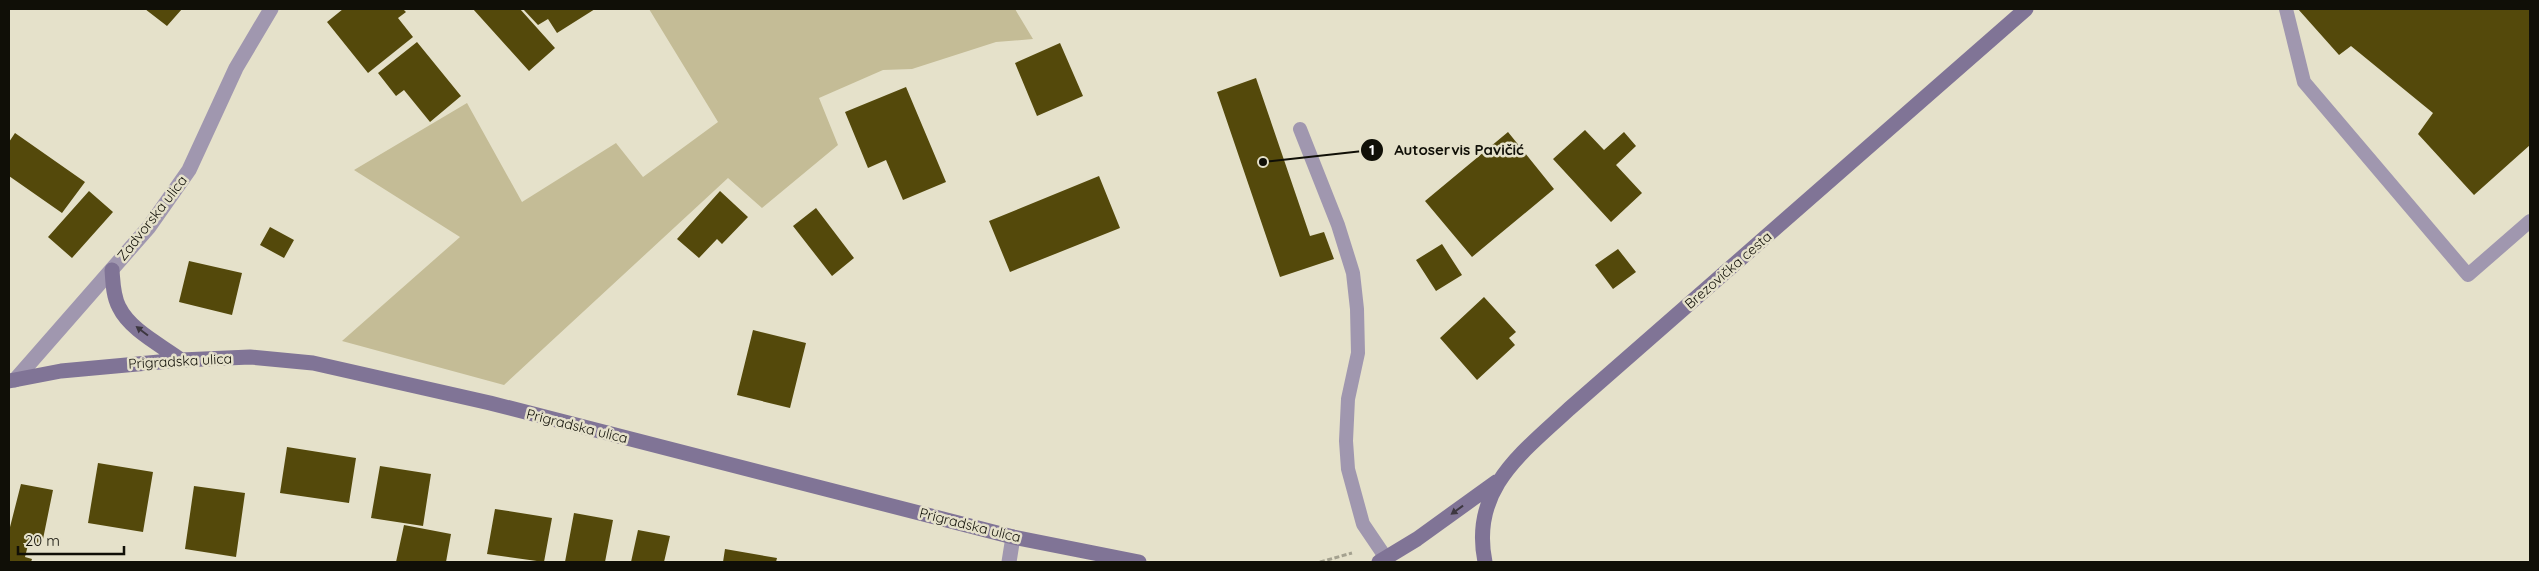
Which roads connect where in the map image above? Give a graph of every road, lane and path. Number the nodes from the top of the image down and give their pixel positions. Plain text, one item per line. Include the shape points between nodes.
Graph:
1 (271, 9) edge
2 (2026, 9) edge
3 (2286, 9) edge
4 (1300, 129) dead end
5 (2530, 221) edge
6 (112, 270) junction
7 (181, 360) junction
8 (12, 380) edge
9 (1497, 481) junction
10 (1013, 537) junction
11 (1382, 560) edge
12 (1009, 562) edge
13 (1139, 562) edge
14 (1485, 562) edge

1 - 6 street, Zadvorska ulica via 236,68 189,170 149,227
2 - 9 main road, Brezovička cesta via 1569,408 1510,464
3 - 5 lane via 2304,82 2468,275
4 - 11 lane via 1338,225 1353,273 1358,353 1348,399 1348,469 1363,524
7 -> 6 main road via 124,315 114,295
6 - 8 street, Zadvorska ulica
7 - 8 main road, Prigradska ulica via 61,371
7 - 10 main road, Prigradska ulica via 268,359 313,363 379,377
9 -> 11 main road via 1417,539
9 - 14 main road, Brezovička cesta via 1483,523
10 - 12 street
10 - 13 main road, Prigradska ulica

